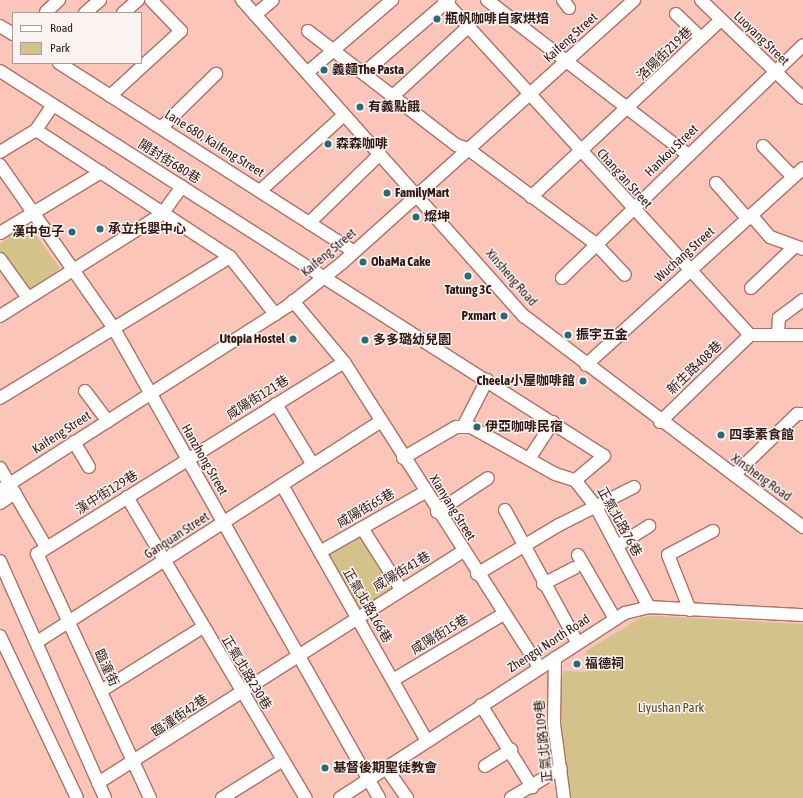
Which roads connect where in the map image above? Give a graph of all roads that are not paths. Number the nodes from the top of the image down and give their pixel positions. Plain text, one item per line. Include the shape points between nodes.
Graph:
1 (100, 0) edge
2 (138, 0) edge
3 (151, 0) edge
4 (242, 0) edge
5 (273, 0) edge
6 (392, 0) edge
7 (634, 0) edge
8 (701, 0) edge
9 (55, 1) edge
10 (446, 1) edge
11 (496, 2) edge
12 (378, 4) edge
13 (46, 12) edge
14 (86, 12) edge
15 (124, 12) edge
16 (676, 14) dead end
17 (255, 15) junction
18 (721, 20) junction
19 (0, 26) edge
20 (468, 27) junction
21 (308, 31) dead end
22 (12, 33) edge
23 (701, 38) junction
24 (803, 45) edge
25 (333, 50) junction
26 (565, 62) junction
27 (62, 64) edge
28 (0, 71) edge
29 (308, 72) junction
30 (365, 72) junction
31 (775, 72) junction
32 (216, 74) dead end
33 (530, 93) junction
34 (394, 95) junction
35 (110, 96) junction
36 (803, 98) edge
37 (53, 105) junction
38 (628, 108) junction
39 (344, 115) junction
40 (162, 127) junction
41 (36, 130) junction
42 (763, 146) dead end
43 (468, 149) junction
44 (0, 152) edge
45 (580, 152) junction
46 (380, 154) junction
47 (688, 155) junction
48 (0, 165) edge
49 (803, 168) edge
50 (101, 172) junction
51 (793, 177) junction
52 (716, 183) dead end
53 (182, 186) junction
54 (261, 190) junction
55 (418, 194) junction
56 (531, 197) junction
57 (632, 210) junction
58 (33, 213) junction
59 (162, 214) junction
60 (749, 217) junction
61 (309, 222) junction
62 (0, 233) edge
63 (596, 244) junction
64 (798, 248) edge
65 (354, 252) junction
66 (230, 257) junction
67 (0, 259) edge
68 (74, 270) junction
69 (688, 270) junction
70 (625, 275) dead end
71 (324, 277) junction
72 (562, 278) dead end
73 (751, 288) dead end
74 (28, 298) junction
75 (803, 300) edge
76 (293, 301) junction
77 (276, 314) junction
78 (0, 316) edge
79 (113, 327) junction
80 (750, 335) junction
81 (778, 335) junction
82 (803, 335) edge
83 (344, 362) junction
84 (586, 365) junction
85 (487, 380) junction
86 (85, 391) dead end
87 (150, 393) junction
88 (0, 398) edge
89 (276, 404) junction
90 (803, 414) edge
91 (108, 421) junction
92 (380, 422) junction
93 (553, 422) junction
94 (660, 422) junction
95 (463, 426) junction
96 (74, 442) junction
97 (187, 458) junction
98 (403, 458) junction
99 (528, 459) junction
100 (313, 465) junction
101 (89, 467) dead end
102 (734, 475) junction
103 (488, 478) dead end
104 (575, 480) junction
105 (5, 482) edge
106 (282, 485) junction
107 (634, 487) dead end
108 (425, 492) junction
109 (127, 497) junction
110 (0, 503) edge
111 (596, 507) junction
112 (505, 510) dead end
113 (437, 512) junction
114 (224, 522) junction
115 (649, 526) dead end
116 (803, 526) edge
117 (362, 528) junction
118 (714, 531) dead end
119 (522, 545) junction
120 (616, 546) junction
121 (43, 549) junction
122 (320, 552) junction
123 (462, 552) junction
124 (578, 555) dead end
125 (0, 561) edge
126 (164, 561) junction
127 (574, 568) dead end
128 (477, 574) junction
129 (543, 584) junction
130 (402, 589) junction
131 (648, 607) junction
132 (690, 610) junction
133 (502, 615) junction
134 (803, 615) edge
135 (356, 616) junction
136 (615, 619) junction
137 (70, 622) junction
138 (203, 627) junction
139 (0, 636) edge
140 (37, 642) junction
141 (577, 642) junction
142 (298, 653) junction
143 (555, 658) junction
144 (539, 667) junction
145 (393, 680) junction
146 (101, 691) junction
147 (240, 692) junction
148 (481, 705) junction
149 (427, 741) junction
150 (511, 750) junction
151 (283, 760) junction
152 (134, 763) junction
153 (485, 766) dead end
154 (386, 768) junction
155 (561, 768) junction
156 (369, 778) junction
157 (98, 783) junction
158 (532, 787) junction
159 (77, 798) edge
160 (105, 798) edge
161 (150, 798) edge
162 (222, 798) edge
163 (306, 798) edge
164 (340, 798) edge
165 (379, 798) edge
166 (408, 798) edge
167 (511, 798) edge
168 (564, 798) edge

1 - 14 street
2 - 15 street
3 - 35 street via 181,31
4 - 17 street, Xinsheng Road
5 - 17 street
6 - 12 street
7 - 26 street, Kaifeng Street
8 - 18 street, Luoyang Street
9 - 13 street
10 - 20 street, Chang'an Street
10 - 30 street
11 - 26 street
12 - 25 street
16 - 23 street
17 - 29 street, Xinsheng Road
18 - 23 street, 洛陽街219巷
18 - 31 street, Luoyang Street
19 - 22 street
20 - 33 street, Chang'an Street
20 - 34 street
21 - 25 street
23 - 38 street, 洛陽街219巷
24 - 31 street, Hankou Street
25 - 29 street
25 - 30 street
26 - 33 street, Kaifeng Street
26 - 38 street
27 - 35 street, Lane 680, Kaifeng Street
28 - 37 street, 開封街680巷
29 - 39 street, Xinsheng Road
30 - 34 street
31 - 36 street, Luoyang Street
31 - 47 street, Hankou Street
32 - 40 street
33 - 43 street, Kaifeng Street
33 - 45 street, Chang'an Street
34 - 43 street via 456,145
35 - 40 street, Lane 680, Kaifeng Street
37 - 41 street
37 - 53 street, 開封街680巷
38 - 45 street, 洛陽街219巷
38 - 47 street
39 - 46 street, Xinsheng Road
39 - 54 street
40 - 54 street, Lane 680, Kaifeng Street
41 - 44 street
41 - 50 street
42 - 51 street
43 - 55 street, Kaifeng Street
43 - 56 street
45 - 56 street, 洛陽街219巷
45 - 57 street, Chang'an Street
46 - 55 street, Xinsheng Road
46 - 61 street
47 - 57 street, Hankou Street
48 - 58 street, Hanzhong Street
49 - 51 street, Wuchang Street
50 - 58 street
50 - 59 street
51 - 60 street, Wuchang Street
52 - 60 street
53 - 59 street
53 - 71 street, 開封街680巷
54 - 61 street, Lane 680, Kaifeng Street
55 - 65 street, Kaifeng Street
55 - 84 street, Xinsheng Road via 524,316
56 - 63 street
57 - 63 street, Hankou Street
57 - 69 street, Chang'an Street
58 - 62 street
58 - 68 street, Hanzhong Street
59 - 66 street
59 - 68 street
60 - 64 street via 770,237
60 - 69 street, Wuchang Street
61 - 65 street, Lane 680, Kaifeng Street
63 - 70 street
63 - 72 street, Hankou Street
64 - 73 street
65 - 71 street, Kaifeng Street
66 - 77 street
66 - 79 street
67 - 74 street
68 - 74 street
68 - 79 street, Hanzhong Street
69 - 80 street, Chang'an Street
69 - 84 street, Wuchang Street
71 - 76 street, Kaifeng Street
71 - 85 street, 開封街680巷
74 - 78 street
75 - 81 street via 779,318
76 - 77 street, Kaifeng Street
76 - 83 street, Xianyang Street
77 - 87 street, Kaifeng Street
79 - 87 street, Hanzhong Street
79 - 88 street
80 - 81 street
80 - 94 street, 新生路408巷
81 - 82 street
83 - 89 street, 咸陽街121巷
83 - 92 street, Xianyang Street
84 - 94 street, Xinsheng Road
85 - 93 street, 開封街680巷
85 - 95 street
86 - 91 street
87 - 91 street, Kaifeng Street
87 - 97 street, Hanzhong Street
89 - 97 street, 咸陽街121巷
89 - 100 street
90 - 102 street via 797,414
91 - 96 street, Kaifeng Street
92 - 98 street, Xianyang Street
92 - 100 street, Ganquan Street
93 - 99 street
93 - 104 street, 開封街680巷 via 604,456
94 - 102 street, Xinsheng Road
95 - 98 street
95 - 99 street via 477,430
96 - 101 street
96 - 105 street, Kaifeng Street
97 - 109 street, 漢中街129巷
97 - 114 street, Hanzhong Street
98 - 108 street, Xianyang Street
99 - 104 street via 554,474
100 - 106 street, Ganquan Street
102 - 116 street, Xinsheng Road
103 - 113 street
104 - 111 street, 正氣北路76巷
105 - 110 street, Kaifeng Street
105 - 121 street
106 - 114 street, Ganquan Street
106 - 122 street, 正氣北路166巷
107 - 111 street
108 - 113 street, Xianyang Street
108 - 117 street, 咸陽街65巷
109 - 121 street, 漢中街129巷
109 - 126 street, 正氣北路230巷
111 - 119 street
111 - 120 street, 正氣北路76巷
112 - 119 street
113 - 123 street, Xianyang Street
114 - 126 street, Ganquan Street
114 - 142 street, Hanzhong Street
115 - 120 street
117 - 122 street, 咸陽街65巷
117 - 130 street
118 - 132 street via 668,555
119 - 128 street
119 - 129 street
120 - 131 street, 正氣北路76巷
121 - 137 street, 臨潼街 via 37,554
122 - 135 street, 正氣北路166巷
123 - 128 street, Xianyang Street
123 - 130 street, 咸陽街41巷
124 - 136 street
125 - 140 street
126 - 137 street, Ganquan Street
126 - 138 street, 正氣北路230巷
127 - 129 street
128 - 133 street, Xianyang Street
129 - 141 street
130 - 135 street, 咸陽街41巷
131 - 132 street, Zhengqi North Road
131 - 136 street, Zhengqi North Road
132 - 134 street, Zhengqi North Road
133 - 144 street, Xianyang Street
133 - 145 street, 咸陽街15巷
135 - 142 street, 咸陽街41巷
135 - 145 street, 正氣北路166巷
136 - 141 street, Zhengqi North Road
137 - 140 street, Ganquan Street
137 - 146 street, 臨潼街
138 - 146 street
138 - 147 street, 正氣北路230巷
139 - 159 street
140 - 157 street
141 - 143 street, Zhengqi North Road
142 - 147 street, 臨潼街42巷
142 - 156 street, Hanzhong Street
143 - 144 street, Zhengqi North Road
143 - 155 street, 正氣北路109巷 via 554,724
144 - 148 street, Zhengqi North Road
145 - 149 street, 正氣北路166巷
146 - 152 street, 臨潼街
147 - 151 street, 正氣北路230巷
147 - 152 street, 臨潼街42巷
148 - 149 street, Zhengqi North Road
148 - 150 street
149 - 154 street, Zhengqi North Road
150 - 153 street
150 - 158 street
151 - 162 street
151 - 163 street, 正氣北路230巷
152 - 157 street, 臨潼街42巷
152 - 161 street, 臨潼街
154 - 156 street, Zhengqi North Road
154 - 166 street
155 - 158 street
155 - 168 street, 正氣北路109巷
156 - 164 street, Zhengqi North Road
156 - 165 street, Hanzhong Street
157 - 160 street
158 - 167 street

